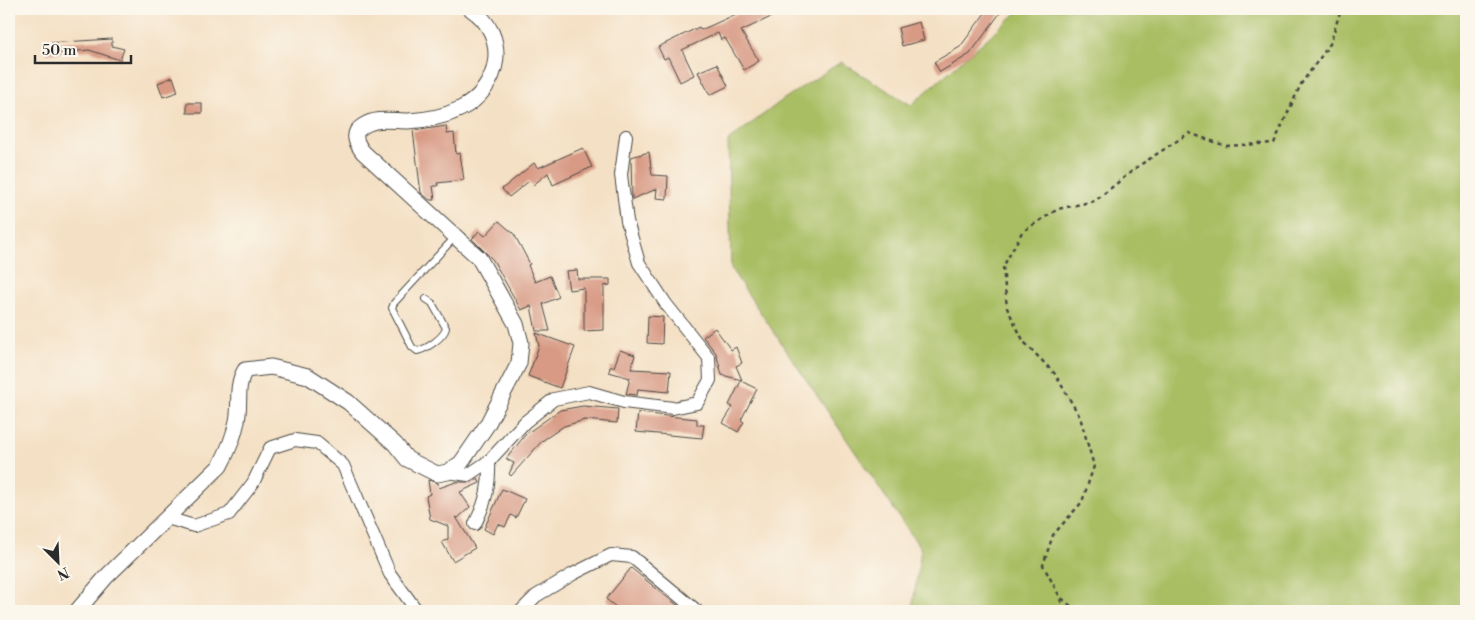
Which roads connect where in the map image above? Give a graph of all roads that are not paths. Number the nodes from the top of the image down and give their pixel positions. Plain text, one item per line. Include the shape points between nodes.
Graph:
1 (471, 9) edge
2 (626, 136) dead end
3 (456, 236) junction
4 (426, 299) dead end
5 (489, 461) junction
6 (448, 472) junction
7 (166, 518) junction
8 (475, 524) dead end
9 (77, 611) edge
10 (417, 611) edge
11 (521, 611) edge
12 (698, 611) edge

1 - 3 street via 491,33 496,55 494,74 484,92 461,108 438,117 380,120 364,125 355,137 363,152
2 - 5 street via 621,175 627,222 639,263 666,304 709,358 710,380 697,403 673,408 624,402 589,392 554,399 525,422
3 - 4 lane via 392,308 417,351 445,333 446,328 432,303
3 - 6 street via 479,258 516,324 521,343 519,363 487,425 461,463
5 - 6 street via 468,476
5 - 8 street via 485,505
6 - 7 street via 437,474 407,459 348,402 308,376 271,367 245,370 238,382 237,420 231,445 220,466
7 - 9 street via 106,577
7 - 10 street via 194,526 229,514 252,483 270,448 296,440 316,443 343,465 390,574
11 - 12 street via 536,596 611,555 632,557

